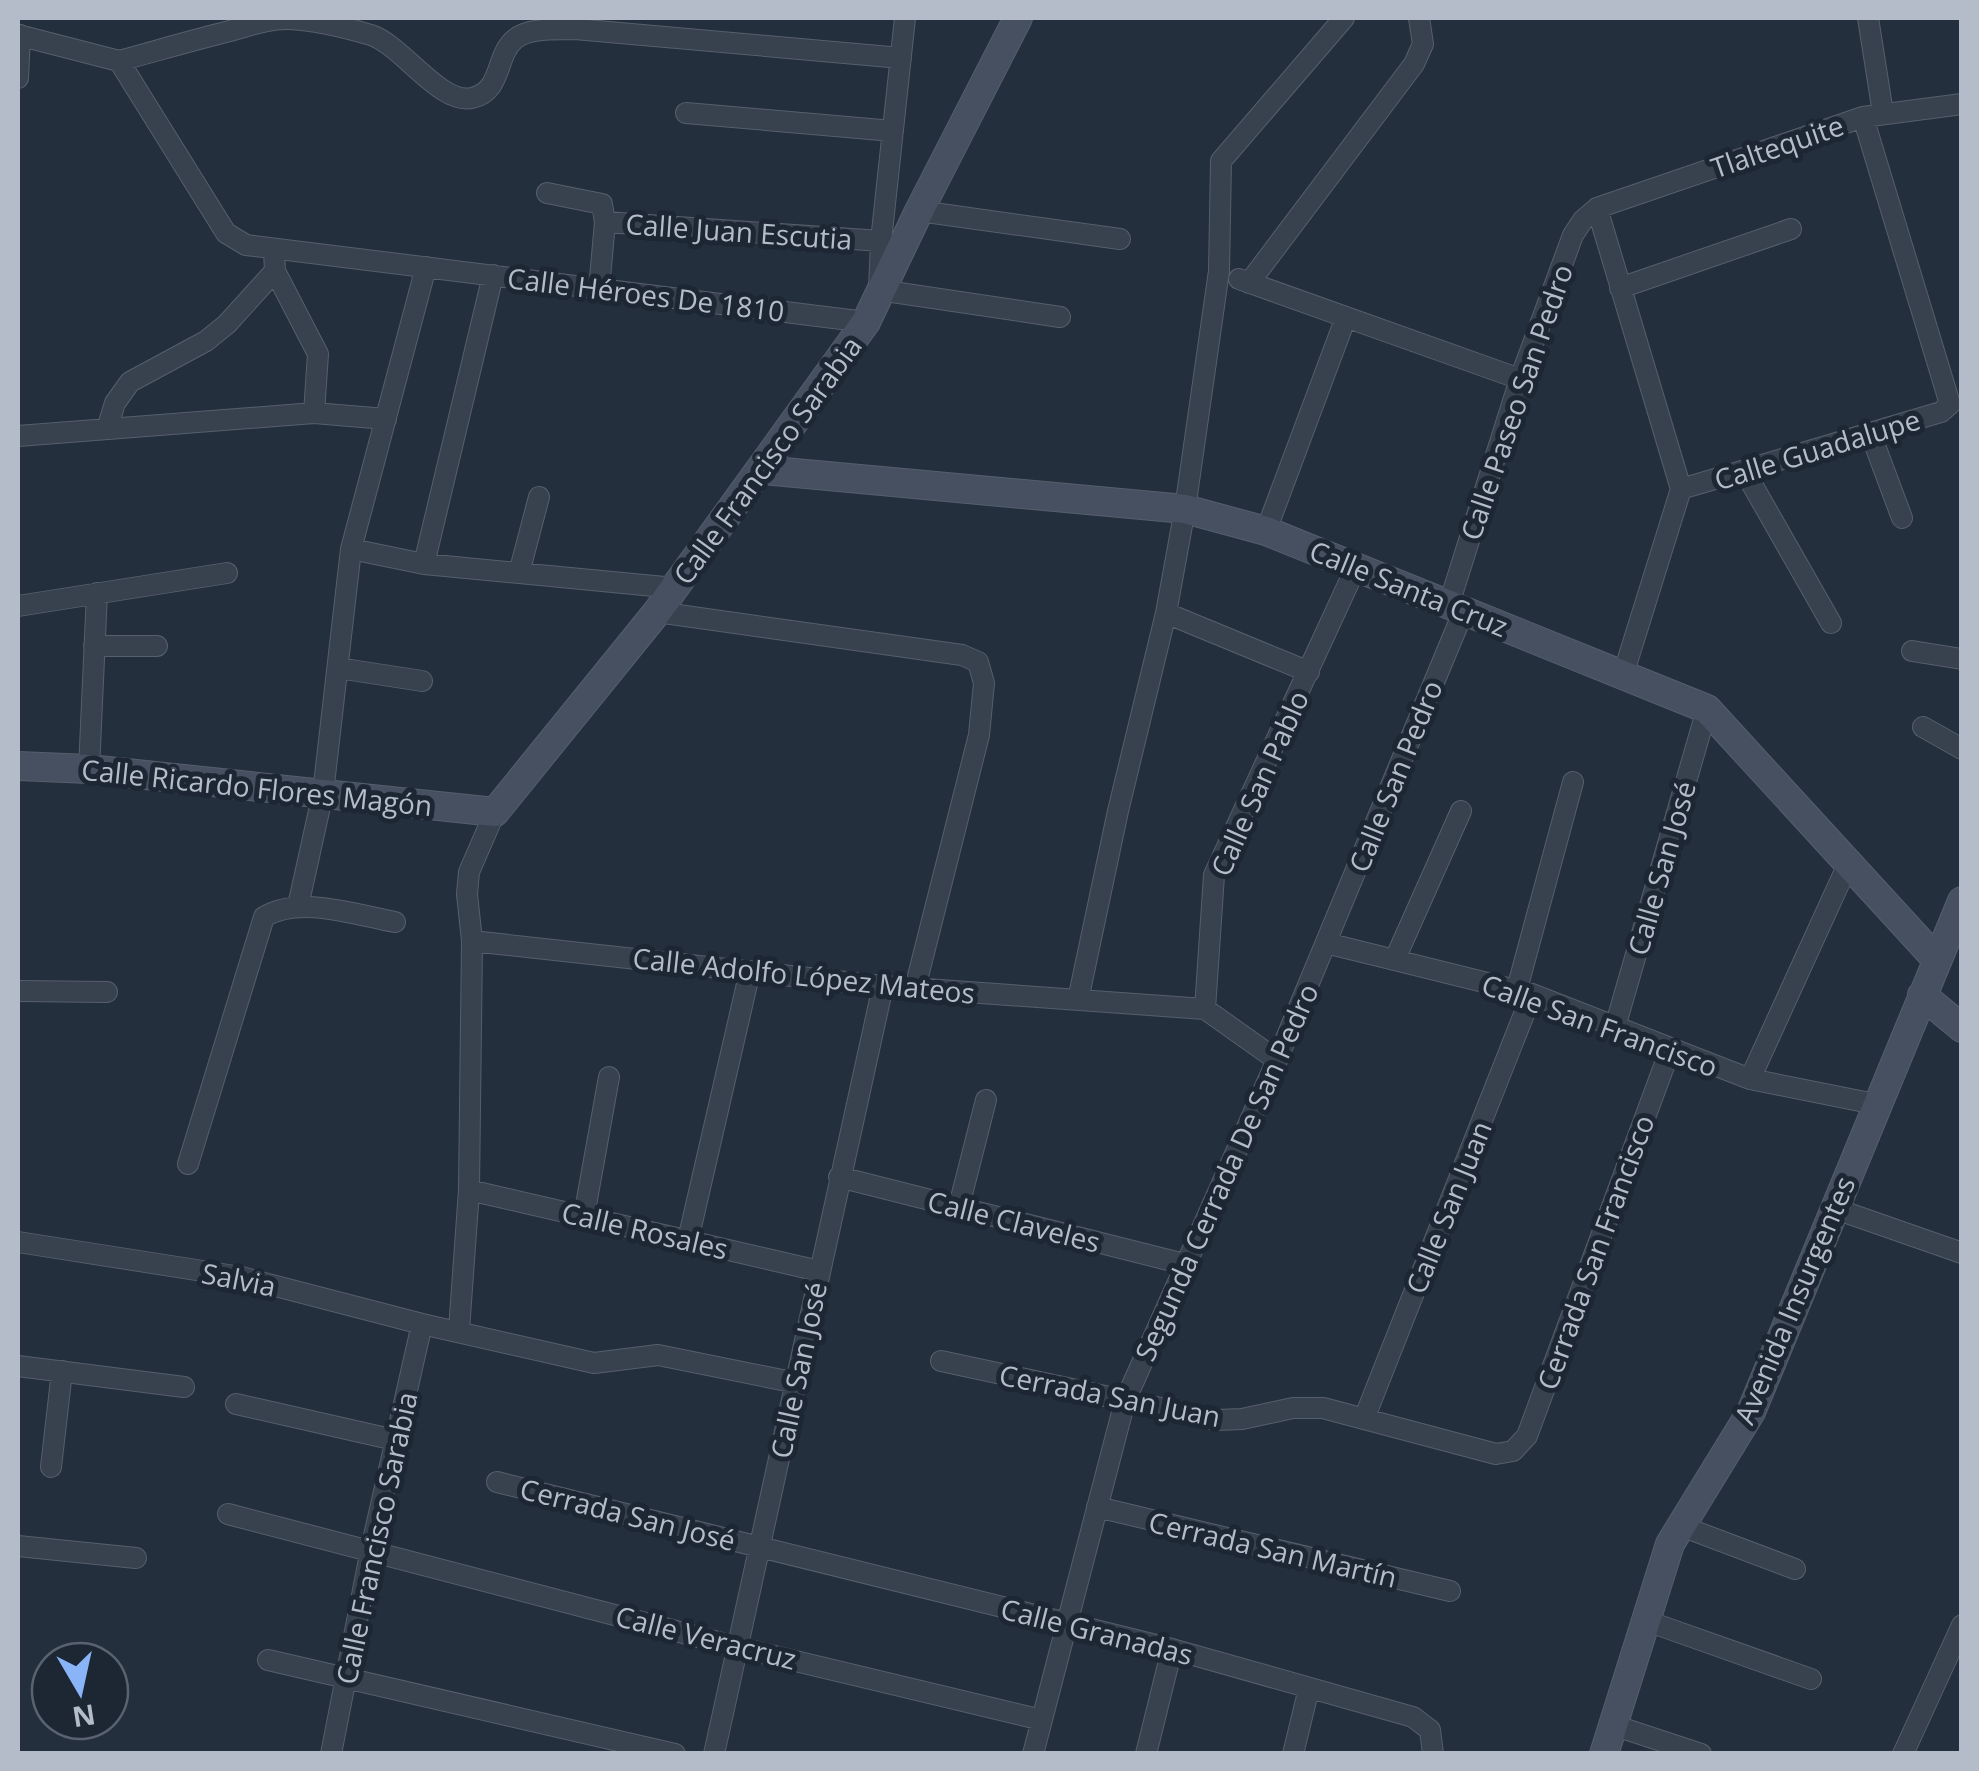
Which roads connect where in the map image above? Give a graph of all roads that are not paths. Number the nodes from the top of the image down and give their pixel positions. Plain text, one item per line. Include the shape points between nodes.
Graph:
1 (905, 18) edge
2 (1018, 18) edge
3 (1344, 18) edge
4 (1418, 18) edge
5 (1868, 18) edge
6 (204, 28) edge
7 (19, 35) edge
8 (901, 58) junction
9 (120, 61) junction
10 (18, 78) edge
11 (1962, 104) edge
12 (686, 113) dead end
13 (1873, 115) junction
14 (893, 131) junction
15 (547, 193) dead end
16 (1597, 208) junction
17 (918, 211) junction
18 (605, 222) junction
19 (1792, 228) dead end
20 (1120, 239) dead end
21 (881, 241) junction
22 (274, 261) junction
23 (426, 267) junction
24 (1219, 271) junction
25 (493, 274) junction
26 (1249, 282) junction
27 (1620, 288) junction
28 (599, 289) junction
29 (879, 290) junction
30 (1060, 316) dead end
31 (1346, 317) junction
32 (866, 322) junction
33 (1520, 379) junction
34 (314, 412) junction
35 (386, 419) junction
36 (107, 429) junction
37 (1871, 435) junction
38 (18, 436) edge
39 (762, 470) junction
40 (1745, 472) junction
41 (1682, 488) junction
42 (540, 497) dead end
43 (1185, 509) junction
44 (1902, 518) dead end
45 (1266, 531) junction
46 (352, 549) junction
47 (424, 564) junction
48 (1356, 567) junction
49 (227, 573) dead end
50 (519, 573) junction
51 (675, 588) junction
52 (97, 593) junction
53 (18, 606) edge
54 (1456, 607) junction
55 (657, 612) junction
56 (1166, 613) junction
57 (1831, 623) dead end
58 (94, 646) junction
59 (157, 646) dead end
60 (1912, 651) dead end
61 (1962, 659) edge
62 (338, 668) junction
63 (1309, 672) junction
64 (1622, 675) junction
65 (422, 681) dead end
66 (1706, 709) junction
67 (1923, 727) dead end
68 (1962, 750) edge
69 (18, 766) edge
70 (89, 769) junction
71 (1572, 782) dead end
72 (323, 793) junction
73 (1460, 811) dead end
74 (496, 812) junction
75 (1849, 862) junction
76 (1962, 900) edge
77 (298, 906) junction
78 (395, 922) dead end
79 (472, 941) junction
80 (1326, 943) junction
81 (1395, 959) junction
82 (1937, 960) junction
83 (750, 972) junction
84 (883, 986) junction
85 (916, 988) junction
86 (18, 991) edge
87 (107, 992) dead end
88 (1524, 992) junction
89 (1922, 996) junction
90 (1078, 1000) junction
91 (1206, 1009) junction
92 (1961, 1026) edge
93 (1615, 1027) junction
94 (1670, 1050) junction
95 (1277, 1060) junction
96 (609, 1078) dead end
97 (1750, 1079) junction
98 (986, 1100) dead end
99 (1875, 1104) junction
100 (188, 1164) dead end
101 (840, 1177) junction
102 (470, 1190) junction
103 (959, 1206) junction
104 (1834, 1208) junction
105 (584, 1216) junction
106 (688, 1240) junction
107 (18, 1242) edge
108 (1962, 1253) edge
109 (1188, 1265) junction
110 (820, 1271) junction
111 (422, 1324) junction
112 (459, 1330) junction
113 (941, 1360) dead end
114 (18, 1366) edge
115 (62, 1371) junction
116 (797, 1383) junction
117 (184, 1387) dead end
118 (1124, 1402) junction
119 (236, 1404) dead end
120 (1364, 1419) junction
121 (396, 1440) junction
122 (1513, 1451) joint
123 (52, 1466) dead end
124 (497, 1482) dead end
125 (1097, 1508) junction
126 (228, 1514) dead end
127 (1680, 1526) junction
128 (18, 1546) edge
129 (760, 1546) junction
130 (371, 1549) junction
131 (136, 1558) dead end
132 (1795, 1568) dead end
133 (1450, 1591) dead end
134 (1067, 1622) junction
135 (1647, 1622) junction
136 (1962, 1625) edge
137 (737, 1646) junction
138 (1172, 1648) junction
139 (268, 1660) dead end
140 (345, 1678) junction
141 (1811, 1679) dead end
142 (1309, 1688) junction
143 (1042, 1720) junction
144 (1613, 1725) junction
145 (331, 1754) edge
146 (674, 1754) edge
147 (714, 1754) edge
148 (1033, 1754) edge
149 (1146, 1754) edge
150 (1293, 1754) edge
151 (1433, 1754) edge
152 (1604, 1754) edge
153 (1701, 1754) edge
154 (1903, 1754) edge

1 - 8 street
2 - 17 street, Calle Francisco Sarabia
3 - 24 street via 1221,161
4 - 26 street via 1423,44 1414,64
5 - 13 street
6 - 8 street via 289,19 373,36 453,96 471,98 488,90 506,51 530,32 575,28
6 - 9 street
7 - 9 street
7 - 10 street
8 - 14 street
9 - 22 street, Calle Héroes De 1810 via 226,233
11 - 13 street, Tlaltequite
12 - 14 street
13 - 16 street, Tlaltequite
13 - 37 street, Calle Guadalupe via 1950,404
14 - 21 street
15 - 18 street via 598,201
16 - 27 street, Calle Guadalupe
16 - 33 street, Calle Paseo San Pedro via 1573,235
17 - 20 street
17 - 29 street, Calle Francisco Sarabia
18 - 21 street, Calle Juan Escutia
18 - 28 street, Calle Juan Escutia
19 - 27 street
21 - 29 street
22 - 23 street, Calle Héroes De 1810
22 - 34 street via 318,354
22 - 36 street via 227,324 130,382
23 - 25 street, Calle Héroes De 1810
23 - 35 street
24 - 26 street
24 - 43 street
25 - 28 street, Calle Héroes De 1810
25 - 47 street
26 - 31 street
27 - 41 street, Calle Guadalupe
28 - 32 street, Calle Héroes De 1810
29 - 30 street
29 - 32 street, Calle Francisco Sarabia
31 - 33 street
31 - 45 street
32 - 39 street, Calle Francisco Sarabia
33 - 54 street, Calle Paseo San Pedro
34 - 35 street
34 - 36 street
35 - 46 street
36 - 38 street
37 - 40 street, Calle Guadalupe
37 - 44 street
39 - 43 street, Calle Santa Cruz
39 - 51 street, Calle Francisco Sarabia
40 - 41 street, Calle Guadalupe
40 - 57 street
41 - 64 street, Calle Guadalupe
42 - 50 street
43 - 45 street, Calle Santa Cruz
43 - 56 street
45 - 48 street, Calle Santa Cruz
46 - 47 street
46 - 62 street
47 - 50 street
48 - 54 street, Calle Santa Cruz
48 - 63 street, Calle San Pablo
49 - 52 street
50 - 51 street
51 - 55 street, Calle Francisco Sarabia
52 - 53 street
52 - 58 street
54 - 64 street, Calle Santa Cruz
54 - 80 street, Calle San Pedro
55 - 74 street, Calle Francisco Sarabia
55 - 85 street via 978,662 984,683 978,736
56 - 63 street
56 - 90 street
58 - 59 street
58 - 70 street
60 - 61 street
62 - 65 street
62 - 72 street
63 - 91 street, Calle San Pablo via 1214,875
64 - 66 street, Calle Santa Cruz
66 - 75 street, Calle Santa Cruz
66 - 93 street, Calle San José
67 - 68 street
69 - 70 street, Calle Ricardo Flores Magón
70 - 72 street, Calle Ricardo Flores Magón
71 - 88 street, Calle San Juan
72 - 74 street, Calle Ricardo Flores Magón
72 - 77 street
73 - 81 street
74 - 79 street, Calle Francisco Sarabia via 469,872
75 - 82 street, Calle Santa Cruz
75 - 97 street
76 - 82 street, Avenida Insurgentes
77 - 78 street
77 - 100 street via 264,917
79 - 83 street, Calle Adolfo López Mateos
79 - 102 street
80 - 81 street, Calle San Francisco
80 - 95 street, Segunda Cerrada De San Pedro
81 - 88 street, Calle San Francisco
82 - 89 street, Avenida Insurgentes
83 - 84 street, Calle Adolfo López Mateos
83 - 106 street
84 - 85 street, Calle Adolfo López Mateos
84 - 101 street, Calle San José
85 - 90 street, Calle Adolfo López Mateos
86 - 87 street
88 - 93 street, Calle San Francisco
88 - 120 street, Calle San Juan
89 - 92 street
89 - 99 street, Avenida Insurgentes
90 - 91 street, Calle Adolfo López Mateos
91 - 95 street
93 - 94 street, Calle San Francisco
94 - 97 street, Calle San Francisco
94 - 122 street, Cerrada San Francisco via 1527,1436
95 - 109 street, Segunda Cerrada De San Pedro
96 - 105 street
97 - 99 street, Calle San Francisco
98 - 103 street
99 - 104 street, Avenida Insurgentes
101 - 103 street, Calle Claveles
101 - 110 street, Calle San José
102 - 105 street, Calle Rosales
102 - 112 street
103 - 109 street, Calle Claveles
104 - 108 street
104 - 127 street, Avenida Insurgentes via 1751,1412
105 - 106 street, Calle Rosales
106 - 110 street, Calle Rosales
107 - 111 street, Salvia via 242,1276
109 - 118 street, Segunda Cerrada De San Pedro
110 - 116 street, Calle San José
111 - 112 street, Salvia
111 - 121 street, Calle Francisco Sarabia
112 - 116 street, Salvia via 594,1363 658,1355
113 - 118 street, Cerrada San Juan
114 - 115 street
115 - 117 street
115 - 123 street
116 - 129 street, Calle San José
118 - 120 street, Cerrada San Juan via 1217,1420 1292,1408
118 - 125 street
119 - 121 street
120 - 122 street, Cerrada San Juan via 1496,1454
121 - 130 street, Calle Francisco Sarabia
124 - 129 street, Cerrada San José
125 - 133 street, Cerrada San Martín
125 - 134 street
126 - 130 street, Calle Veracruz
127 - 132 street
127 - 135 street, Avenida Insurgentes
128 - 131 street
129 - 134 street, Calle Granadas
129 - 137 street, Calle San José
130 - 137 street, Calle Veracruz
130 - 140 street, Calle Francisco Sarabia
134 - 138 street, Calle Granadas
134 - 143 street
135 - 141 street
135 - 144 street, Avenida Insurgentes
136 - 154 street
137 - 143 street, Calle Veracruz
137 - 147 street, Calle San José
138 - 142 street, Calle Granadas
138 - 149 street
139 - 140 street
140 - 145 street, Calle Francisco Sarabia
140 - 146 street
142 - 150 street
142 - 151 street, Calle Granadas via 1413,1717 1430,1730
143 - 148 street
144 - 152 street, Avenida Insurgentes
144 - 153 street

